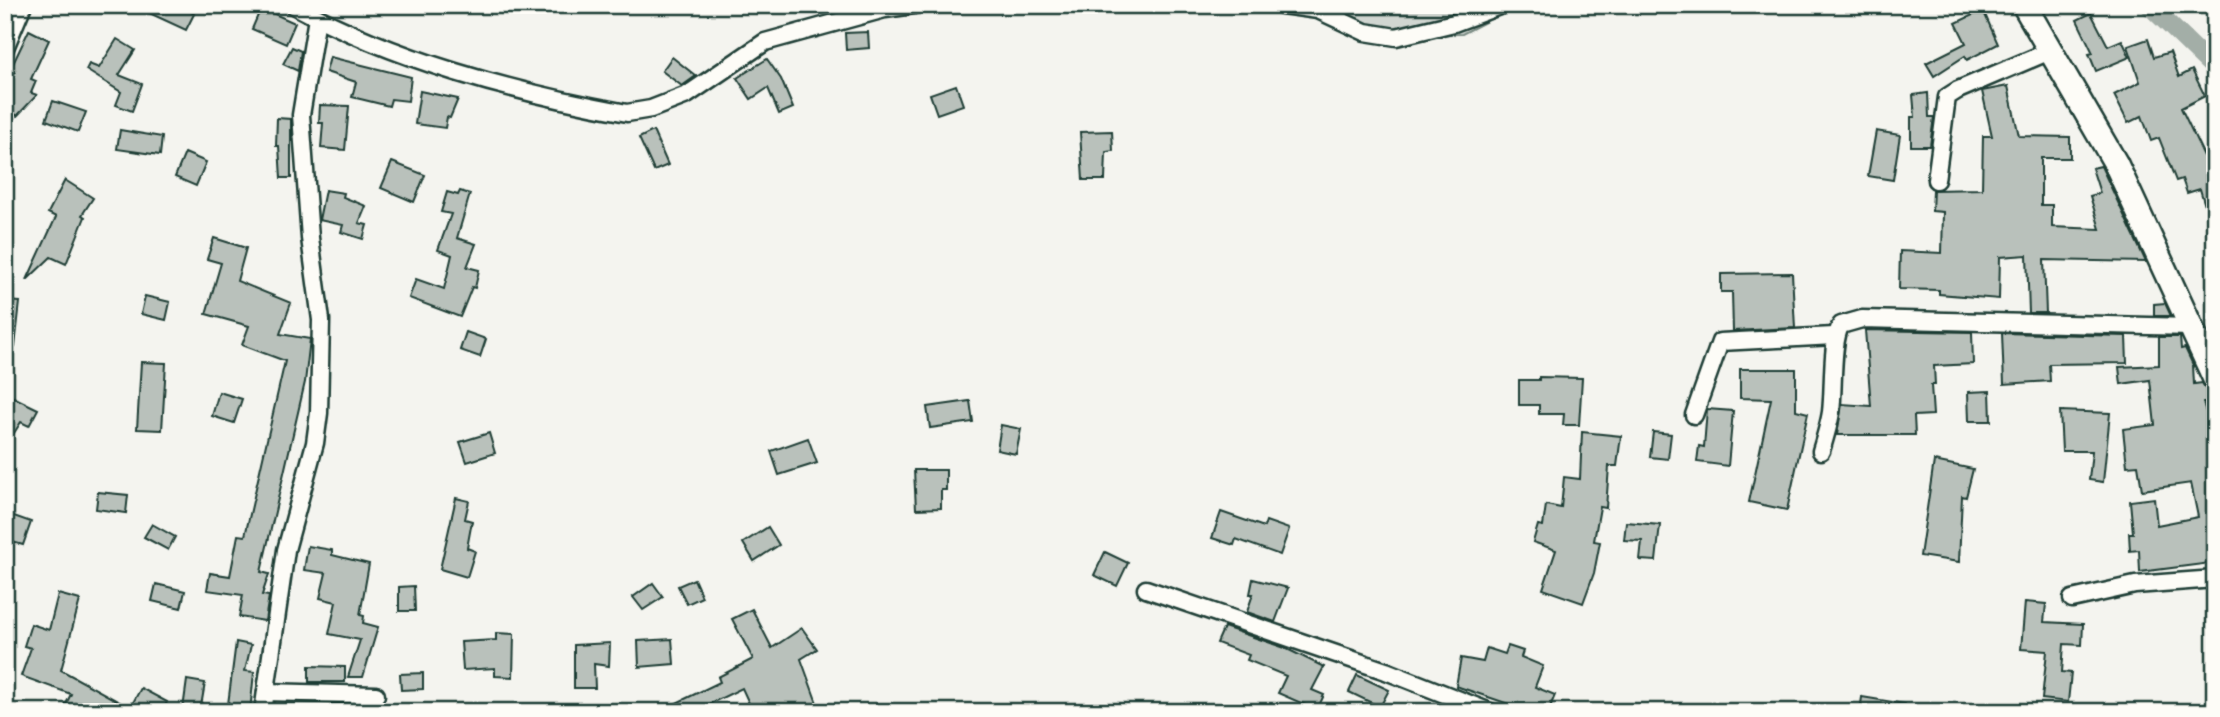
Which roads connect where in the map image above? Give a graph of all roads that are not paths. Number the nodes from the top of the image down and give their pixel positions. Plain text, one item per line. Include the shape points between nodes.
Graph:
1 (23, 5) edge
2 (293, 5) edge
3 (914, 5) edge
4 (1282, 5) edge
5 (1502, 5) edge
6 (2024, 5) edge
7 (317, 18) junction
8 (5, 48) edge
9 (2050, 51) junction
10 (1936, 180) dead end
11 (2191, 327) junction
12 (1833, 336) junction
13 (2215, 379) edge
14 (1695, 415) dead end
15 (1821, 451) dead end
16 (2215, 579) edge
17 (1146, 589) dead end
18 (2072, 599) dead end
19 (266, 692) junction
20 (376, 695) dead end
21 (263, 712) edge
22 (1490, 712) edge

1 - 8 street
2 - 7 street
3 - 7 street via 765,42 687,95 628,113 458,75
4 - 5 street via 1318,10 1365,32 1396,37
6 - 9 main road
7 - 19 street via 302,115 321,320 319,413 286,550
9 - 10 street via 1947,97
9 - 11 main road via 2116,164
11 - 12 street via 1862,319 1841,325
11 - 13 main road
12 - 14 street via 1720,342
12 - 15 street via 1836,366
16 - 18 street via 2135,585
17 - 22 street via 1387,671
19 - 20 street
19 - 21 street

